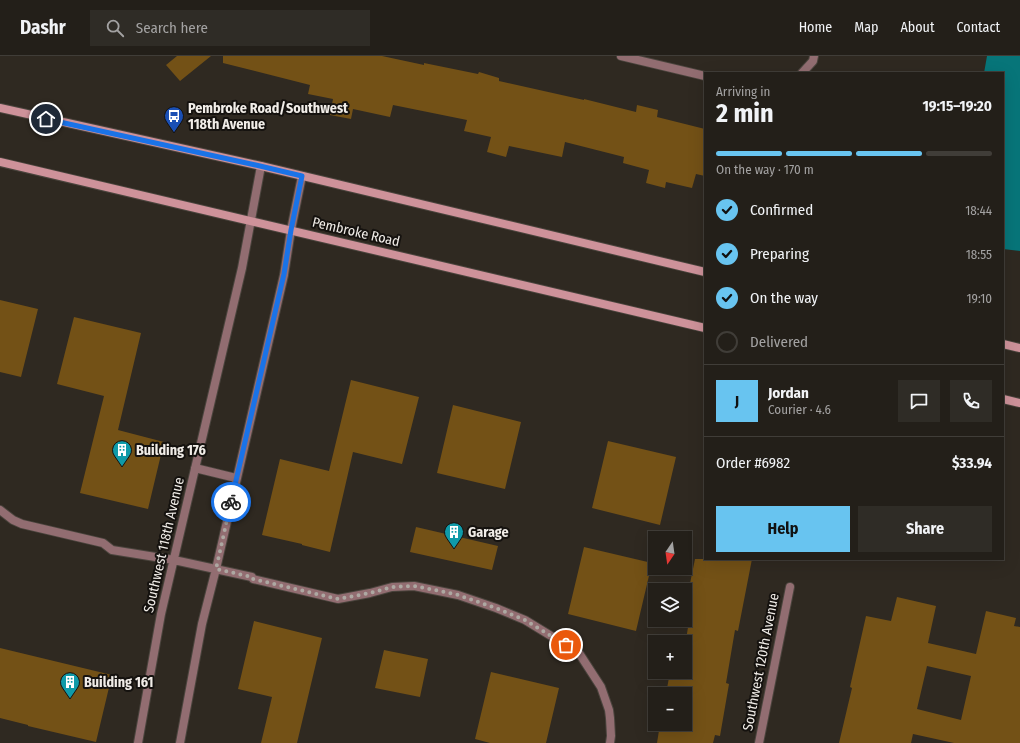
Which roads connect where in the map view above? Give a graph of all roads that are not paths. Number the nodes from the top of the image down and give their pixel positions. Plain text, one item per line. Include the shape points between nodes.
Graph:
1 (621, 56) edge
2 (814, 56) edge
3 (803, 72) edge
4 (704, 76) edge
5 (0, 108) edge
6 (0, 162) edge
7 (260, 166) junction
8 (302, 176) junction
9 (250, 220) junction
10 (291, 230) junction
11 (704, 272) edge
12 (704, 328) edge
13 (1004, 344) edge
14 (1020, 348) edge
15 (1004, 399) edge
16 (1020, 403) edge
17 (195, 468) junction
18 (236, 478) junction
19 (0, 510) edge
20 (174, 560) junction
21 (216, 569) junction
22 (790, 587) dead end
23 (138, 743) edge
24 (180, 743) edge
25 (610, 743) edge
26 (759, 743) edge

1 - 4 street
2 - 3 street via 813,61
5 - 7 main road
6 - 9 main road, Pembroke Road
7 - 8 main road
7 - 9 street, Southwest 118th Avenue
8 - 10 street
8 - 11 main road
9 - 10 main road, Pembroke Road
9 - 17 street, Southwest 118th Avenue via 240,275
10 - 12 main road, Pembroke Road
10 - 18 street via 284,274
13 - 14 main road
15 - 16 main road
17 - 18 street
17 - 20 street, Southwest 118th Avenue
18 - 21 street
19 - 20 street via 22,524 103,543 112,550
20 - 21 street
20 - 23 street, Southwest 118th Avenue via 161,614
21 - 24 street via 202,624
21 - 25 street via 338,599 392,587 414,586 458,595 525,620 579,653 601,687 609,710
22 - 26 street, Southwest 120th Avenue

